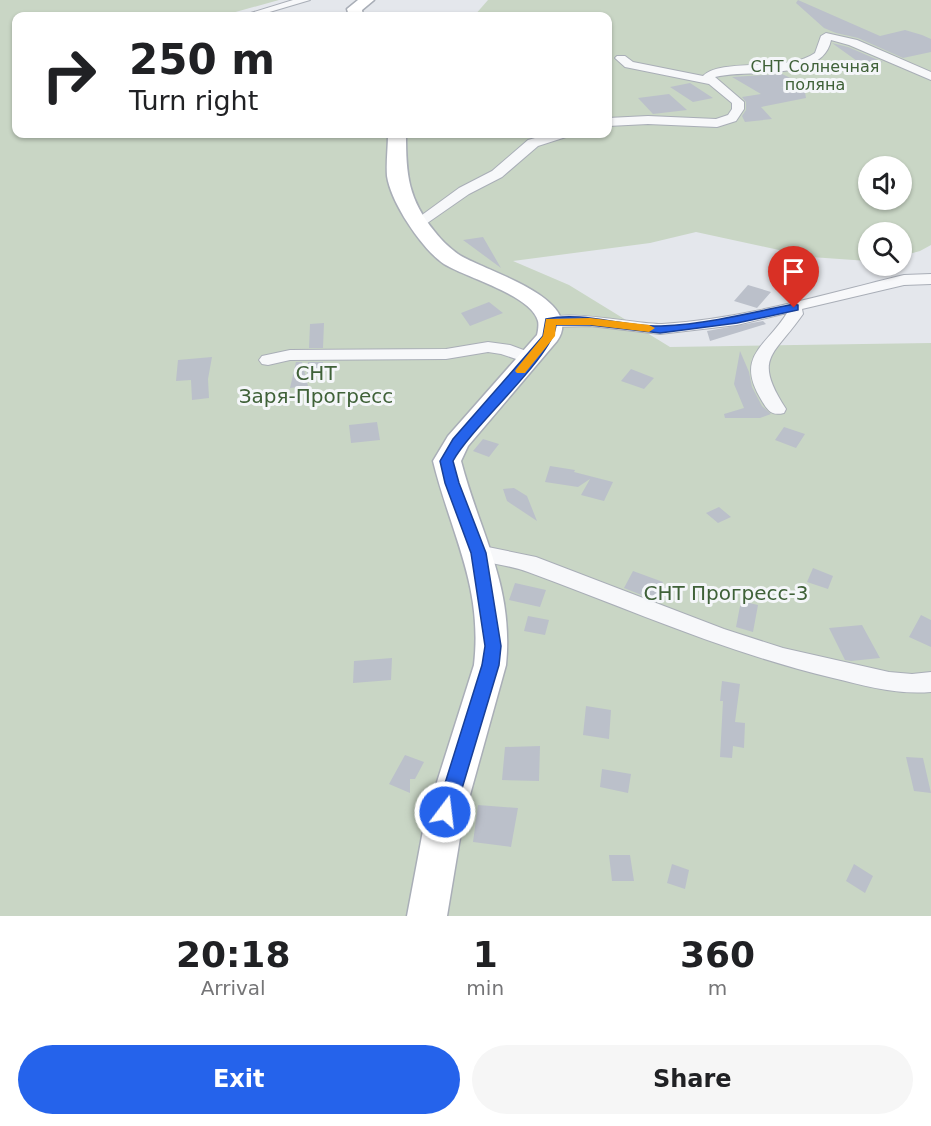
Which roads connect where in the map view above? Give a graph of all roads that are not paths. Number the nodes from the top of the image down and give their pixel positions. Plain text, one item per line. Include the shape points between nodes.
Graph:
1 (305, 0) edge
2 (367, 0) edge
3 (261, 12) edge
4 (355, 12) edge
5 (621, 58) dead end
6 (931, 76) edge
7 (712, 81) junction
8 (612, 123) edge
9 (397, 138) edge
10 (549, 138) edge
11 (418, 223) junction
12 (931, 279) edge
13 (794, 308) junction
14 (550, 322) junction
15 (531, 359) junction
16 (268, 360) dead end
17 (777, 410) dead end
18 (478, 553) junction
19 (931, 682) edge
20 (427, 916) edge

1 - 3 street
2 - 4 street
5 - 7 street via 628,64
6 - 7 street via 855,42 826,36 823,49 813,59 713,74 708,77
7 - 8 street via 738,102 738,109 728,120
9 - 11 street via 395,170
10 - 11 street via 533,143 498,174 464,191
11 - 14 street via 451,260 531,297
12 - 13 street via 904,280
13 - 14 street via 737,320 660,329 590,321
13 - 17 street via 795,314 762,353 757,366 760,380
14 - 15 street via 549,336
15 - 16 street via 488,348 446,354 290,355
15 - 18 street via 458,442 447,461
18 - 19 street via 528,563 783,657 889,682
18 - 20 street via 493,646 450,792 431,873

